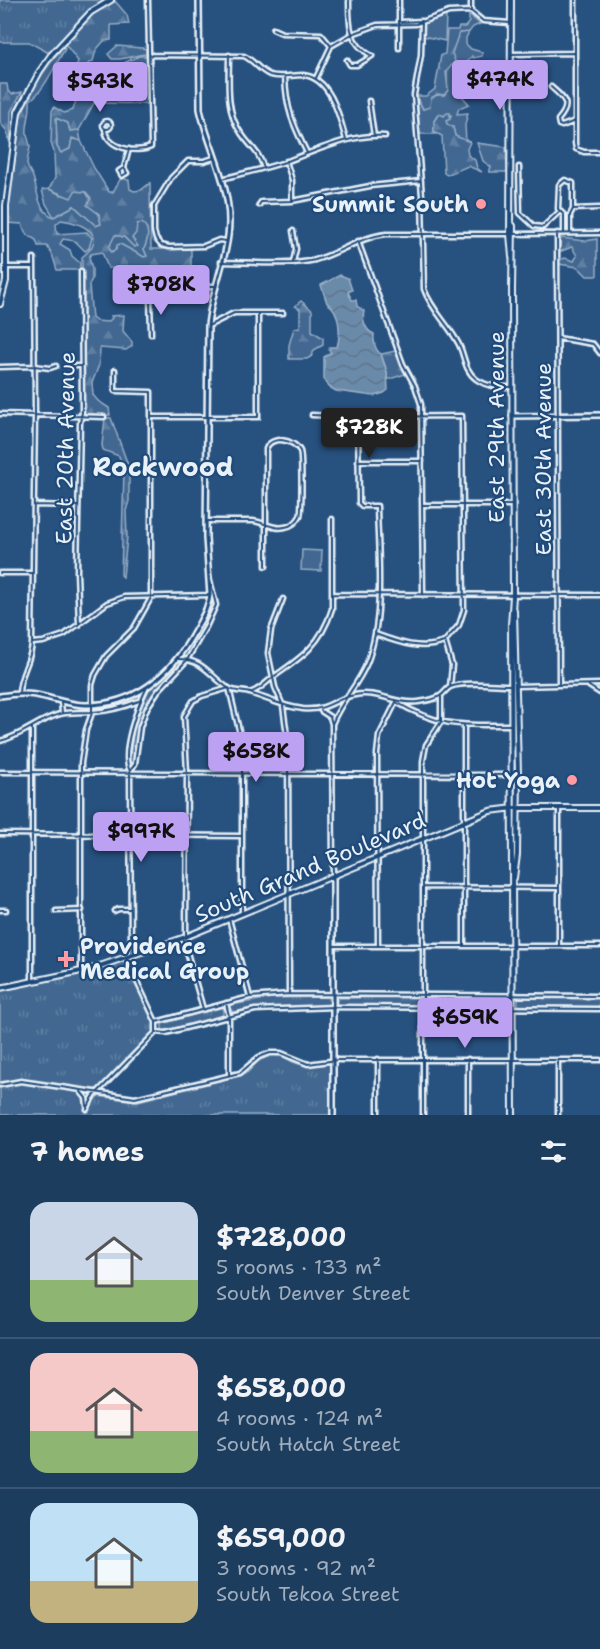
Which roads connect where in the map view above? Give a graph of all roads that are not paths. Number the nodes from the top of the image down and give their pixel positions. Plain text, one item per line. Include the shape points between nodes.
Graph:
1 (111, 0) edge
2 (148, 0) edge
3 (199, 0) edge
4 (349, 0) edge
5 (399, 0) edge
6 (471, 0) edge
7 (511, 0) edge
8 (575, 0) edge
9 (471, 11) junction
10 (422, 21) junction
11 (399, 23) junction
12 (511, 23) junction
13 (273, 29) dead end
14 (352, 34) junction
15 (331, 46) junction
16 (399, 48) dead end
17 (575, 53) junction
18 (511, 54) junction
19 (199, 55) junction
20 (229, 55) junction
21 (150, 56) junction
22 (347, 60) dead end
23 (285, 75) junction
24 (316, 78) junction
25 (551, 87) dead end
26 (369, 101) dead end
27 (575, 121) junction
28 (105, 129) dead end
29 (374, 136) junction
30 (385, 136) dead end
31 (346, 140) junction
32 (129, 149) junction
33 (600, 152) edge
34 (307, 153) junction
35 (213, 158) junction
36 (286, 161) junction
37 (519, 167) dead end
38 (124, 168) dead end
39 (264, 168) junction
40 (222, 179) junction
41 (421, 181) junction
42 (292, 201) junction
43 (259, 205) dead end
44 (600, 208) edge
45 (573, 209) junction
46 (559, 212) junction
47 (564, 215) junction
48 (570, 215) junction
49 (293, 231) dead end
50 (423, 233) junction
51 (557, 233) junction
52 (564, 233) junction
53 (570, 233) junction
54 (600, 233) edge
55 (512, 234) junction
56 (224, 241) junction
57 (358, 241) junction
58 (34, 258) dead end
59 (221, 262) junction
60 (293, 262) junction
61 (6, 267) junction
62 (34, 267) junction
63 (81, 271) dead end
64 (215, 286) junction
65 (117, 294) dead end
66 (150, 298) junction
67 (0, 304) edge
68 (258, 313) junction
69 (283, 313) dead end
70 (208, 326) junction
71 (151, 334) dead end
72 (558, 338) junction
73 (600, 352) edge
74 (34, 366) junction
75 (56, 366) dead end
76 (70, 366) dead end
77 (82, 366) junction
78 (0, 367) edge
79 (115, 370) dead end
80 (512, 387) junction
81 (0, 414) edge
82 (35, 415) junction
83 (312, 415) dead end
84 (558, 415) junction
85 (600, 415) edge
86 (81, 416) junction
87 (422, 416) junction
88 (512, 416) junction
89 (104, 417) dead end
90 (151, 417) junction
91 (206, 417) junction
92 (358, 417) junction
93 (358, 460) junction
94 (422, 461) junction
95 (34, 505) junction
96 (422, 505) junction
97 (78, 506) junction
98 (463, 506) junction
99 (513, 506) junction
100 (332, 519) dead end
101 (206, 521) junction
102 (266, 524) junction
103 (266, 566) dead end
104 (207, 569) junction
105 (0, 573) edge
106 (33, 573) junction
107 (332, 594) junction
108 (151, 595) junction
109 (210, 595) junction
110 (378, 595) junction
111 (423, 595) junction
112 (464, 595) junction
113 (600, 595) edge
114 (513, 596) junction
115 (559, 596) junction
116 (283, 599) dead end
117 (79, 625) junction
118 (375, 634) junction
119 (445, 641) junction
120 (32, 643) junction
121 (178, 659) junction
122 (188, 660) junction
123 (273, 678) junction
124 (600, 684) edge
125 (514, 685) junction
126 (559, 685) junction
127 (586, 685) junction
128 (147, 687) junction
129 (450, 687) junction
130 (229, 688) junction
131 (249, 693) junction
132 (600, 693) edge
133 (19, 694) junction
134 (0, 696) edge
135 (441, 696) junction
136 (345, 698) junction
137 (140, 701) junction
138 (61, 702) junction
139 (396, 702) junction
140 (92, 705) junction
141 (283, 706) junction
142 (319, 710) junction
143 (92, 712) junction
144 (62, 713) junction
145 (441, 722) junction
146 (333, 724) junction
147 (464, 725) junction
148 (512, 725) junction
149 (32, 727) junction
150 (0, 741) edge
151 (81, 771) junction
152 (130, 771) junction
153 (0, 772) edge
154 (33, 772) junction
155 (187, 772) junction
156 (242, 773) junction
157 (289, 773) junction
158 (377, 773) junction
159 (333, 774) junction
160 (423, 774) junction
161 (464, 774) junction
162 (512, 775) junction
163 (514, 808) junction
164 (559, 808) junction
165 (600, 808) edge
166 (464, 821) junction
167 (0, 834) edge
168 (32, 834) junction
169 (81, 834) junction
170 (130, 834) junction
171 (186, 836) junction
172 (242, 836) junction
173 (423, 838) junction
174 (378, 858) junction
175 (333, 875) junction
176 (423, 887) junction
177 (465, 888) junction
178 (513, 888) junction
179 (559, 888) junction
180 (289, 894) junction
181 (131, 909) junction
182 (0, 910) edge
183 (6, 910) dead end
184 (82, 910) junction
185 (56, 911) dead end
186 (114, 911) dead end
187 (242, 913) junction
188 (229, 919) junction
189 (185, 937) junction
190 (378, 945) junction
191 (559, 945) junction
192 (333, 946) junction
193 (423, 946) junction
194 (464, 946) junction
195 (513, 946) junction
196 (600, 946) edge
197 (131, 955) junction
198 (125, 957) junction
199 (81, 971) junction
200 (32, 981) junction
201 (0, 988) edge
202 (289, 994) junction
203 (333, 995) junction
204 (422, 996) junction
205 (513, 996) junction
206 (600, 996) edge
207 (250, 997) junction
208 (225, 1003) junction
209 (333, 1007) junction
210 (422, 1008) junction
211 (203, 1009) junction
212 (513, 1009) junction
213 (600, 1009) edge
214 (229, 1016) junction
215 (156, 1022) junction
216 (156, 1032) junction
217 (378, 1059) junction
218 (423, 1059) junction
219 (468, 1059) junction
220 (333, 1060) junction
221 (513, 1060) junction
222 (558, 1060) junction
223 (600, 1060) edge
224 (229, 1075) junction
225 (0, 1085) edge
226 (79, 1090) junction
227 (98, 1093) junction
228 (333, 1115) edge
229 (378, 1115) edge
230 (423, 1115) edge
231 (468, 1115) edge
232 (513, 1115) edge
233 (558, 1115) edge

1 - 61 main road via 91,12 51,55 16,120 6,206
2 - 21 street
3 - 19 street
4 - 14 street
5 - 11 street
6 - 9 street
7 - 12 main road, East 29th Avenue
8 - 17 street
9 - 10 street via 449,12
9 - 12 street via 483,21
10 - 11 street
10 - 41 street via 414,95
11 - 14 street via 377,25
11 - 16 street
12 - 18 main road, East 29th Avenue
13 - 15 street via 282,33 321,34
14 - 15 street
14 - 22 street via 360,48 372,56 357,65
15 - 24 street
17 - 18 street
17 - 27 street
18 - 55 main road, East 29th Avenue
19 - 20 street
19 - 21 street
19 - 35 street via 200,109
20 - 23 street via 244,56 266,73
20 - 39 street via 230,105 237,128 256,150
21 - 32 street via 151,147
23 - 24 street
23 - 34 street via 290,118
24 - 31 street via 340,116
25 - 27 street via 566,104 559,125
26 - 29 street
27 - 33 street via 576,147 580,152
28 - 32 street via 108,140
29 - 30 street
29 - 31 street
31 - 34 street
32 - 38 street
34 - 36 street
35 - 40 street
35 - 56 street via 188,161 168,182 154,206 154,231 159,243 167,247
36 - 39 street
36 - 42 street via 292,180
37 - 46 street via 520,213 534,226 543,227
39 - 40 street
40 - 56 street via 229,221
41 - 42 street
41 - 50 street
42 - 43 street
44 - 45 street
45 - 46 street via 573,183 565,180 558,190
45 - 48 street
46 - 47 street
47 - 48 street
47 - 52 street
48 - 53 street
49 - 60 street
50 - 55 street
50 - 57 street via 380,234
50 - 80 street via 424,289 458,342 466,366 486,385
51 - 52 street
51 - 55 street
51 - 72 street, East 30th Avenue
52 - 53 street
53 - 54 street
55 - 80 main road, East 29th Avenue
56 - 59 street
57 - 60 street via 323,257
57 - 87 street via 403,364 415,386
58 - 62 street
59 - 60 street
59 - 64 street
61 - 62 street
61 - 67 main road
62 - 74 street
63 - 77 street, East 20th Avenue
64 - 66 street via 166,288
64 - 70 street
65 - 66 street
66 - 71 street
68 - 69 street
68 - 70 street via 228,315
68 - 91 street via 258,417
70 - 91 street
72 - 73 street via 593,344
72 - 84 street, East 30th Avenue
74 - 75 street
74 - 78 street
74 - 82 street
76 - 77 street
77 - 86 street, East 20th Avenue
79 - 90 street via 115,391 151,392
80 - 88 main road, East 29th Avenue
81 - 82 street
82 - 86 street
82 - 95 street
83 - 92 street
84 - 85 street
84 - 88 street
84 - 115 street, East 30th Avenue
86 - 89 street
86 - 97 street, East 20th Avenue
87 - 92 street
87 - 94 street
87 - 98 street via 462,416
88 - 99 main road, East 29th Avenue
90 - 91 street
90 - 108 street
91 - 101 street
92 - 93 street
93 - 94 street
93 - 110 street via 359,505 377,506
94 - 96 street
95 - 97 street
95 - 106 street
96 - 98 street
96 - 111 street
97 - 117 street, East 20th Avenue
98 - 99 street
98 - 112 street
99 - 114 main road, East 29th Avenue
100 - 107 street
101 - 102 street via 253,520
101 - 104 street
102 - 102 street via 285,527 301,514 302,460 297,447 280,440 267,446
102 - 103 street
104 - 109 street
104 - 122 street via 216,605
105 - 106 street
106 - 120 street
107 - 110 street
107 - 123 street via 332,609 320,638 299,660
108 - 109 street
108 - 117 street via 111,601
108 - 140 street via 134,628 98,669
109 - 121 street via 200,623
110 - 111 street
110 - 118 street
111 - 112 street
112 - 114 street
112 - 119 street via 459,625
113 - 115 street
114 - 115 street
114 - 125 main road, East 29th Avenue
115 - 126 street, East 30th Avenue
116 - 123 street via 269,640
117 - 120 street via 56,638
118 - 119 street via 419,646
118 - 136 street via 363,672
119 - 129 street via 452,665
120 - 133 street via 19,679
121 - 122 street
121 - 128 street
122 - 130 street via 211,672
122 - 152 street via 154,696 143,717 135,764
123 - 131 street
123 - 141 street
124 - 127 street
125 - 126 street
125 - 129 street
125 - 148 main road, East 29th Avenue
125 - 163 main road, East 29th Avenue
126 - 127 street
127 - 132 street
128 - 137 street
128 - 140 street via 125,698
129 - 135 street
130 - 131 street
130 - 155 street via 202,696 186,711 183,722
130 - 156 street via 239,730
131 - 141 street
133 - 134 street
133 - 138 street
135 - 139 street
135 - 145 street
136 - 139 street via 371,694
136 - 142 street
136 - 146 street
137 - 143 street
137 - 152 street via 128,754
138 - 140 street
138 - 144 street
139 - 145 street
139 - 158 street via 379,736
140 - 143 street
141 - 142 street
141 - 157 street
142 - 146 street
143 - 144 street
143 - 151 street
144 - 149 street
145 - 147 street
145 - 160 street via 426,746
146 - 159 street
147 - 148 street
147 - 161 street
148 - 162 main road, East 29th Avenue
149 - 150 street
149 - 154 street
151 - 152 street
151 - 154 street
151 - 169 street
152 - 155 street
152 - 170 street
153 - 154 street
154 - 168 street
155 - 156 street
155 - 171 street
156 - 157 street
156 - 172 street
157 - 159 street
157 - 180 street
158 - 159 street
158 - 160 street
158 - 174 street
159 - 175 street
160 - 161 street
160 - 173 street
161 - 162 street
161 - 166 street
162 - 163 main road, East 29th Avenue
163 - 164 main road, South Grand Boulevard
163 - 166 main road, South Grand Boulevard via 490,811
163 - 178 main road, East 29th Avenue via 517,855
164 - 165 main road, South Grand Boulevard
164 - 179 street
166 - 173 main road, South Grand Boulevard
166 - 177 street
167 - 168 street
168 - 169 street
168 - 200 street
169 - 170 street
169 - 184 street
170 - 171 street
170 - 181 street
171 - 172 street
171 - 189 street
172 - 187 street
173 - 174 main road, South Grand Boulevard
173 - 176 street
174 - 175 main road, South Grand Boulevard
174 - 190 street
175 - 180 main road, South Grand Boulevard
175 - 192 street
176 - 177 street
176 - 193 street
177 - 178 street
177 - 194 street
178 - 179 street
178 - 195 main road, East 29th Avenue
179 - 191 street
180 - 187 main road, South Grand Boulevard
180 - 202 street
181 - 186 street
181 - 197 street
182 - 183 street
184 - 185 street
184 - 199 street
187 - 188 main road, South Grand Boulevard
188 - 189 main road, South Grand Boulevard
188 - 207 street
189 - 197 main road, South Grand Boulevard
189 - 211 street
190 - 192 street
190 - 193 street
191 - 195 street
191 - 196 street
192 - 203 street
193 - 194 street
193 - 204 street
194 - 195 street
195 - 205 main road, East 29th Avenue
197 - 198 main road, South Grand Boulevard
198 - 199 main road, South Grand Boulevard
198 - 215 street
199 - 200 main road, South Grand Boulevard
200 - 201 main road, South Grand Boulevard
202 - 203 street
202 - 207 street
203 - 204 street
203 - 209 street
204 - 205 street
204 - 210 street
205 - 206 street
205 - 212 main road, East 29th Avenue
207 - 208 street
208 - 211 street
208 - 214 street
209 - 210 street
209 - 214 street via 255,1010
209 - 220 street
210 - 212 street
210 - 218 street
211 - 215 street
212 - 213 street
212 - 221 main road, East 29th Avenue
214 - 216 street via 168,1033
214 - 224 street
215 - 216 street
216 - 227 street
217 - 218 street
217 - 220 street
217 - 229 street
218 - 219 street
218 - 230 street
219 - 221 street
219 - 231 street
220 - 224 street via 308,1064 281,1053 270,1053 240,1073
220 - 228 street
221 - 222 street
221 - 232 main road, East 29th Avenue
222 - 223 street
222 - 233 street
224 - 227 street via 135,1098
225 - 226 street via 21,1081
226 - 227 street
226 - 227 street via 86,1098 87,1109

